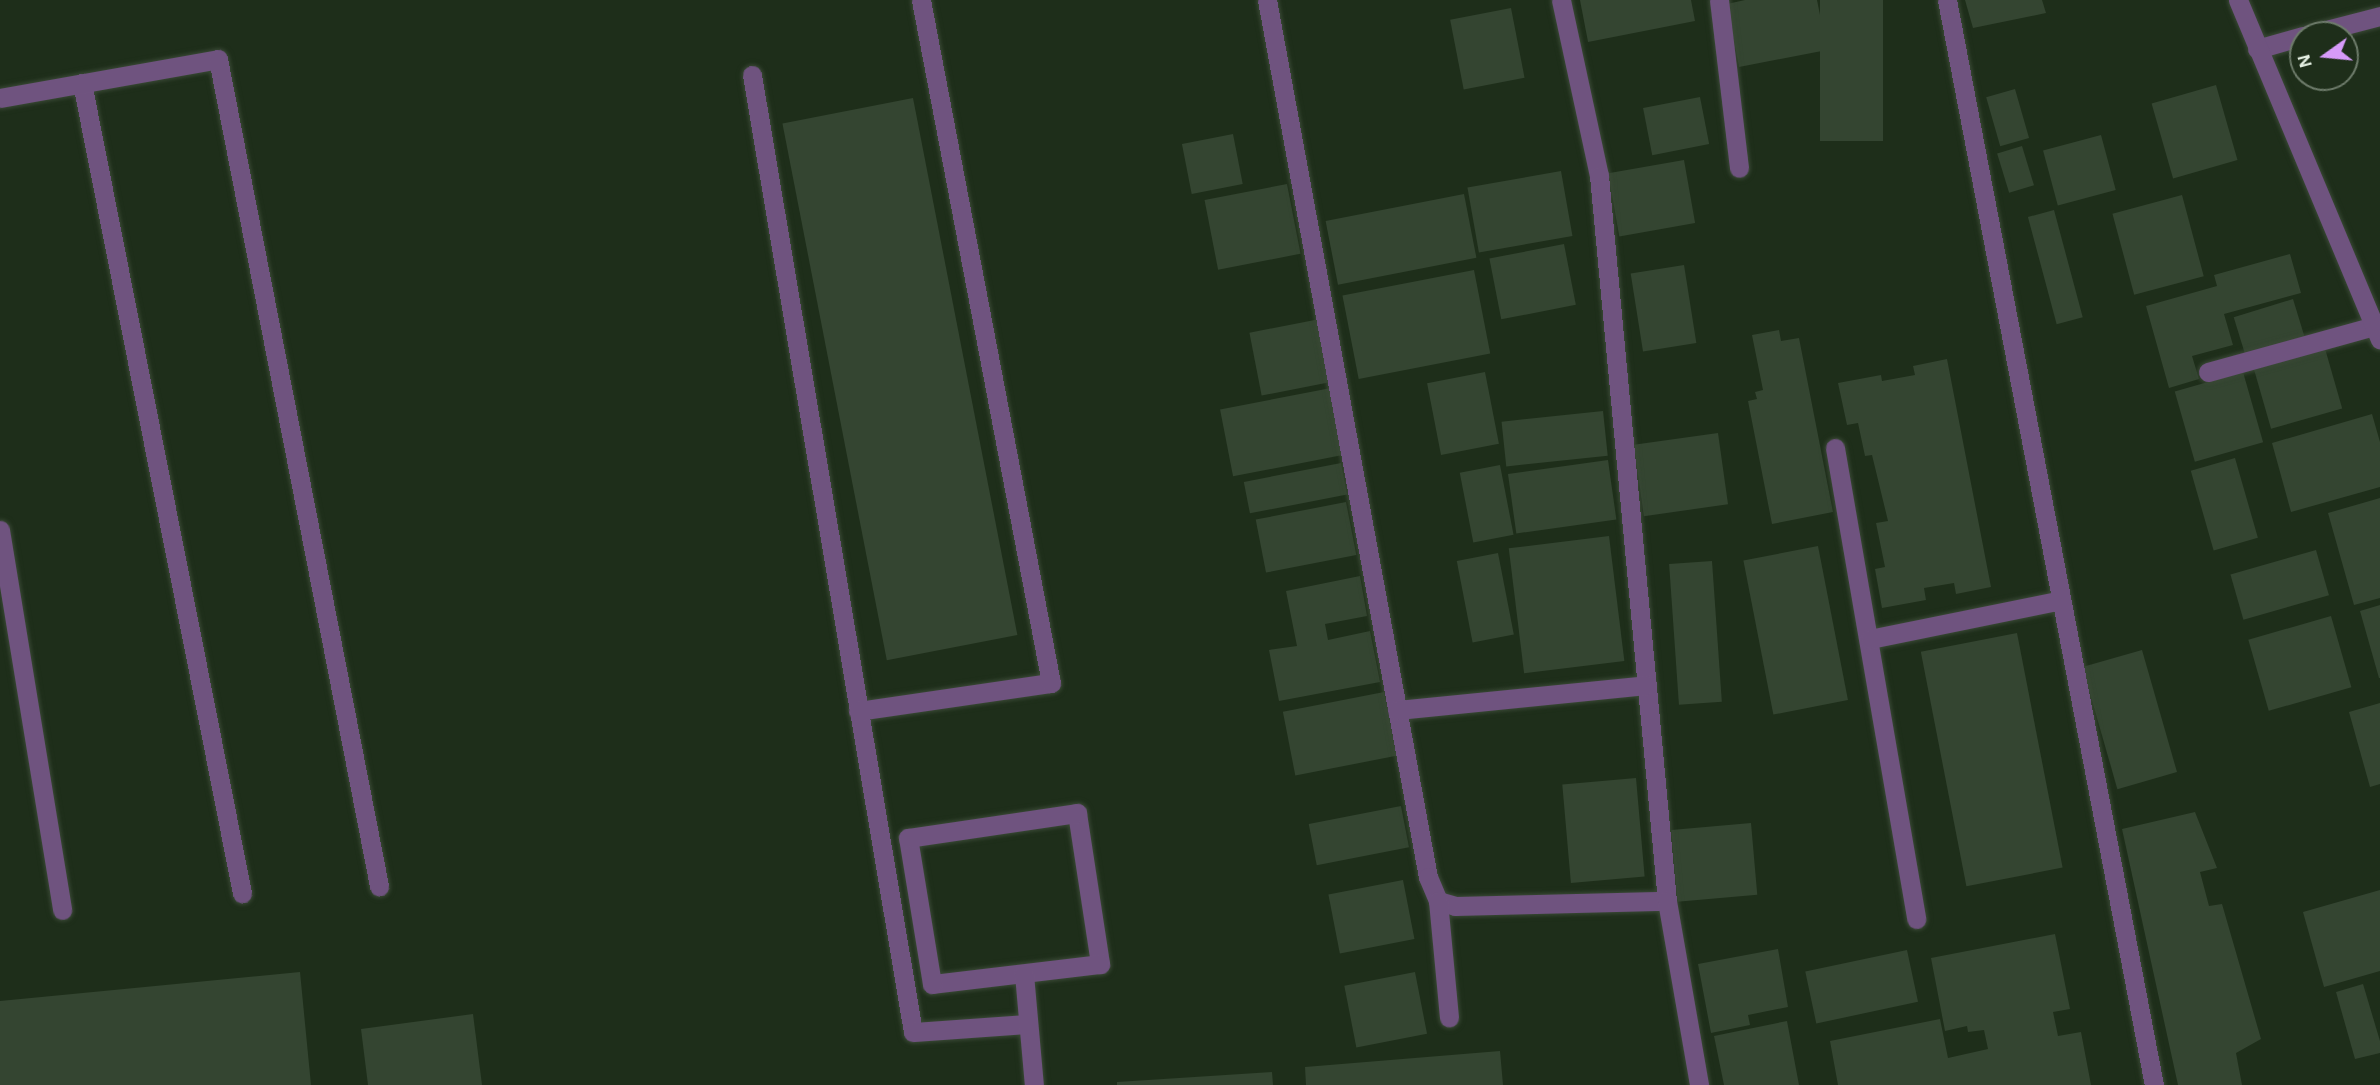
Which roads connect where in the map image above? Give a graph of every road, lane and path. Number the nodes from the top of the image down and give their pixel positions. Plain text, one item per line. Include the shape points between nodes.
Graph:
1 (921, 0) edge
2 (1267, 0) edge
3 (1561, 0) edge
4 (1719, 0) edge
5 (1947, 0) edge
6 (2238, 0) edge
7 (2380, 16) edge
8 (2359, 22) edge
9 (2289, 41) edge
10 (2258, 50) junction
11 (752, 75) dead end
12 (82, 83) junction
13 (0, 99) edge
14 (1739, 167) dead end
15 (2377, 333) edge
16 (2208, 372) dead end
17 (1835, 448) dead end
18 (0, 530) edge
19 (2061, 600) junction
20 (1870, 639) junction
21 (1647, 685) junction
22 (1397, 710) junction
23 (858, 711) junction
24 (379, 886) dead end
25 (242, 893) dead end
26 (1437, 901) junction
27 (1667, 901) junction
28 (62, 910) dead end
29 (1916, 919) dead end
30 (1024, 974) junction
31 (1449, 1017) dead end
32 (1028, 1024) junction
33 (1034, 1085) edge
34 (1699, 1085) edge
35 (2154, 1085) edge

1 - 23 street via 1051,683
2 - 22 street
3 - 21 street via 1599,176
4 - 14 street
5 - 19 street
6 - 10 street
7 - 8 street
9 - 10 street
10 - 15 street
11 - 23 street
12 - 13 street
12 - 24 street via 218,59
12 - 25 street
15 - 16 street
17 - 20 street
18 - 28 street
19 - 20 street
19 - 35 street
20 - 29 street
21 - 22 street
21 - 27 street
22 - 26 street via 1428,877
23 - 32 street via 913,1032
26 - 27 street via 1455,906
26 - 31 street
27 - 34 street
30 - 30 street via 1100,964 1077,813 908,838 932,984
30 - 32 street
32 - 33 street

